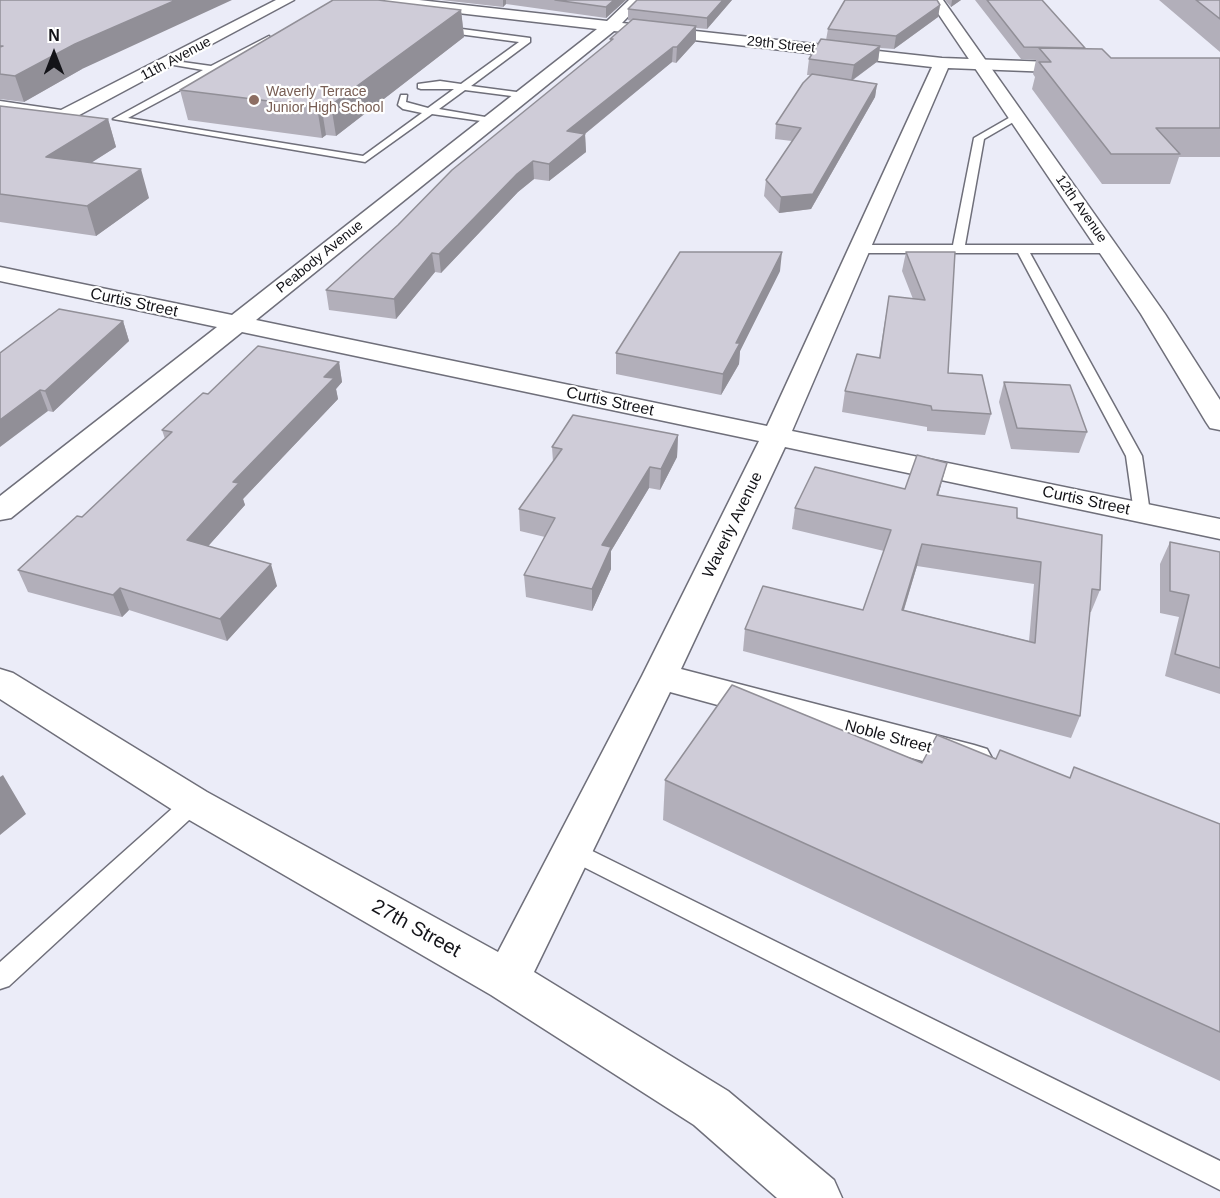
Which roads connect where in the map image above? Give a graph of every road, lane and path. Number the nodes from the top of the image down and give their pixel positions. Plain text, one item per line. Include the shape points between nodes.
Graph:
1 (287, 0) edge
2 (380, 0) edge
3 (637, 0) edge
4 (936, 0) edge
5 (610, 26) junction
6 (433, 28) edge
7 (274, 36) edge
8 (171, 62) junction
9 (942, 63) junction
10 (983, 66) junction
11 (1089, 68) edge
12 (212, 69) junction
13 (421, 86) dead end
14 (465, 87) junction
15 (524, 96) junction
16 (404, 98) dead end
17 (0, 106) edge
18 (427, 112) junction
19 (1017, 117) junction
20 (491, 121) junction
21 (859, 249) junction
22 (958, 249) junction
23 (1022, 249) junction
24 (1108, 249) junction
25 (0, 274) edge
26 (236, 324) junction
27 (1220, 422) edge
28 (776, 436) junction
29 (0, 512) edge
30 (1142, 513) junction
31 (1220, 529) edge
32 (660, 676) junction
33 (0, 682) edge
34 (1003, 767) edge
35 (193, 803) junction
36 (572, 850) junction
37 (0, 978) edge
38 (507, 980) junction
39 (1220, 1176) edge
40 (816, 1198) edge

1 - 8 street, 11th Avenue
2 - 5 street, 29th Street
3 - 5 street, Peabody Avenue
4 - 10 street, 12th Avenue
5 - 9 street, 29th Street
5 - 15 street, Peabody Avenue
6 - 14 lane via 527,40
7 - 12 lane
8 - 12 lane
8 - 17 street, 11th Avenue via 63,116
9 - 10 street, 29th Street
9 - 21 street, Waverly Avenue
10 - 11 street, 29th Street
10 - 19 street, 12th Avenue
12 - 18 lane via 118,119 365,159
13 - 14 lane
14 - 15 lane
14 - 18 lane
15 - 20 street, Peabody Avenue
16 - 18 lane via 401,104 405,107
18 - 20 lane
19 - 22 lane via 979,138
19 - 24 street, 12th Avenue
20 - 26 street, Peabody Avenue
21 - 22 lane
21 - 28 street, Waverly Avenue
22 - 23 lane
23 - 24 lane
23 - 30 lane via 1134,456
24 - 27 street, 12th Avenue
25 - 26 street, Curtis Street
26 - 28 street, Curtis Street
26 - 29 street, Peabody Avenue
28 - 30 street, Curtis Street
28 - 32 street, Waverly Avenue
30 - 31 street, Curtis Street
32 - 34 street, Noble Street
32 - 36 street, Waverly Avenue
33 - 35 street, 27th Street
35 - 37 lane
35 - 38 street, 27th Street
36 - 38 street, Waverly Avenue
36 - 39 lane
38 - 40 street, 27th Street via 711,1107

